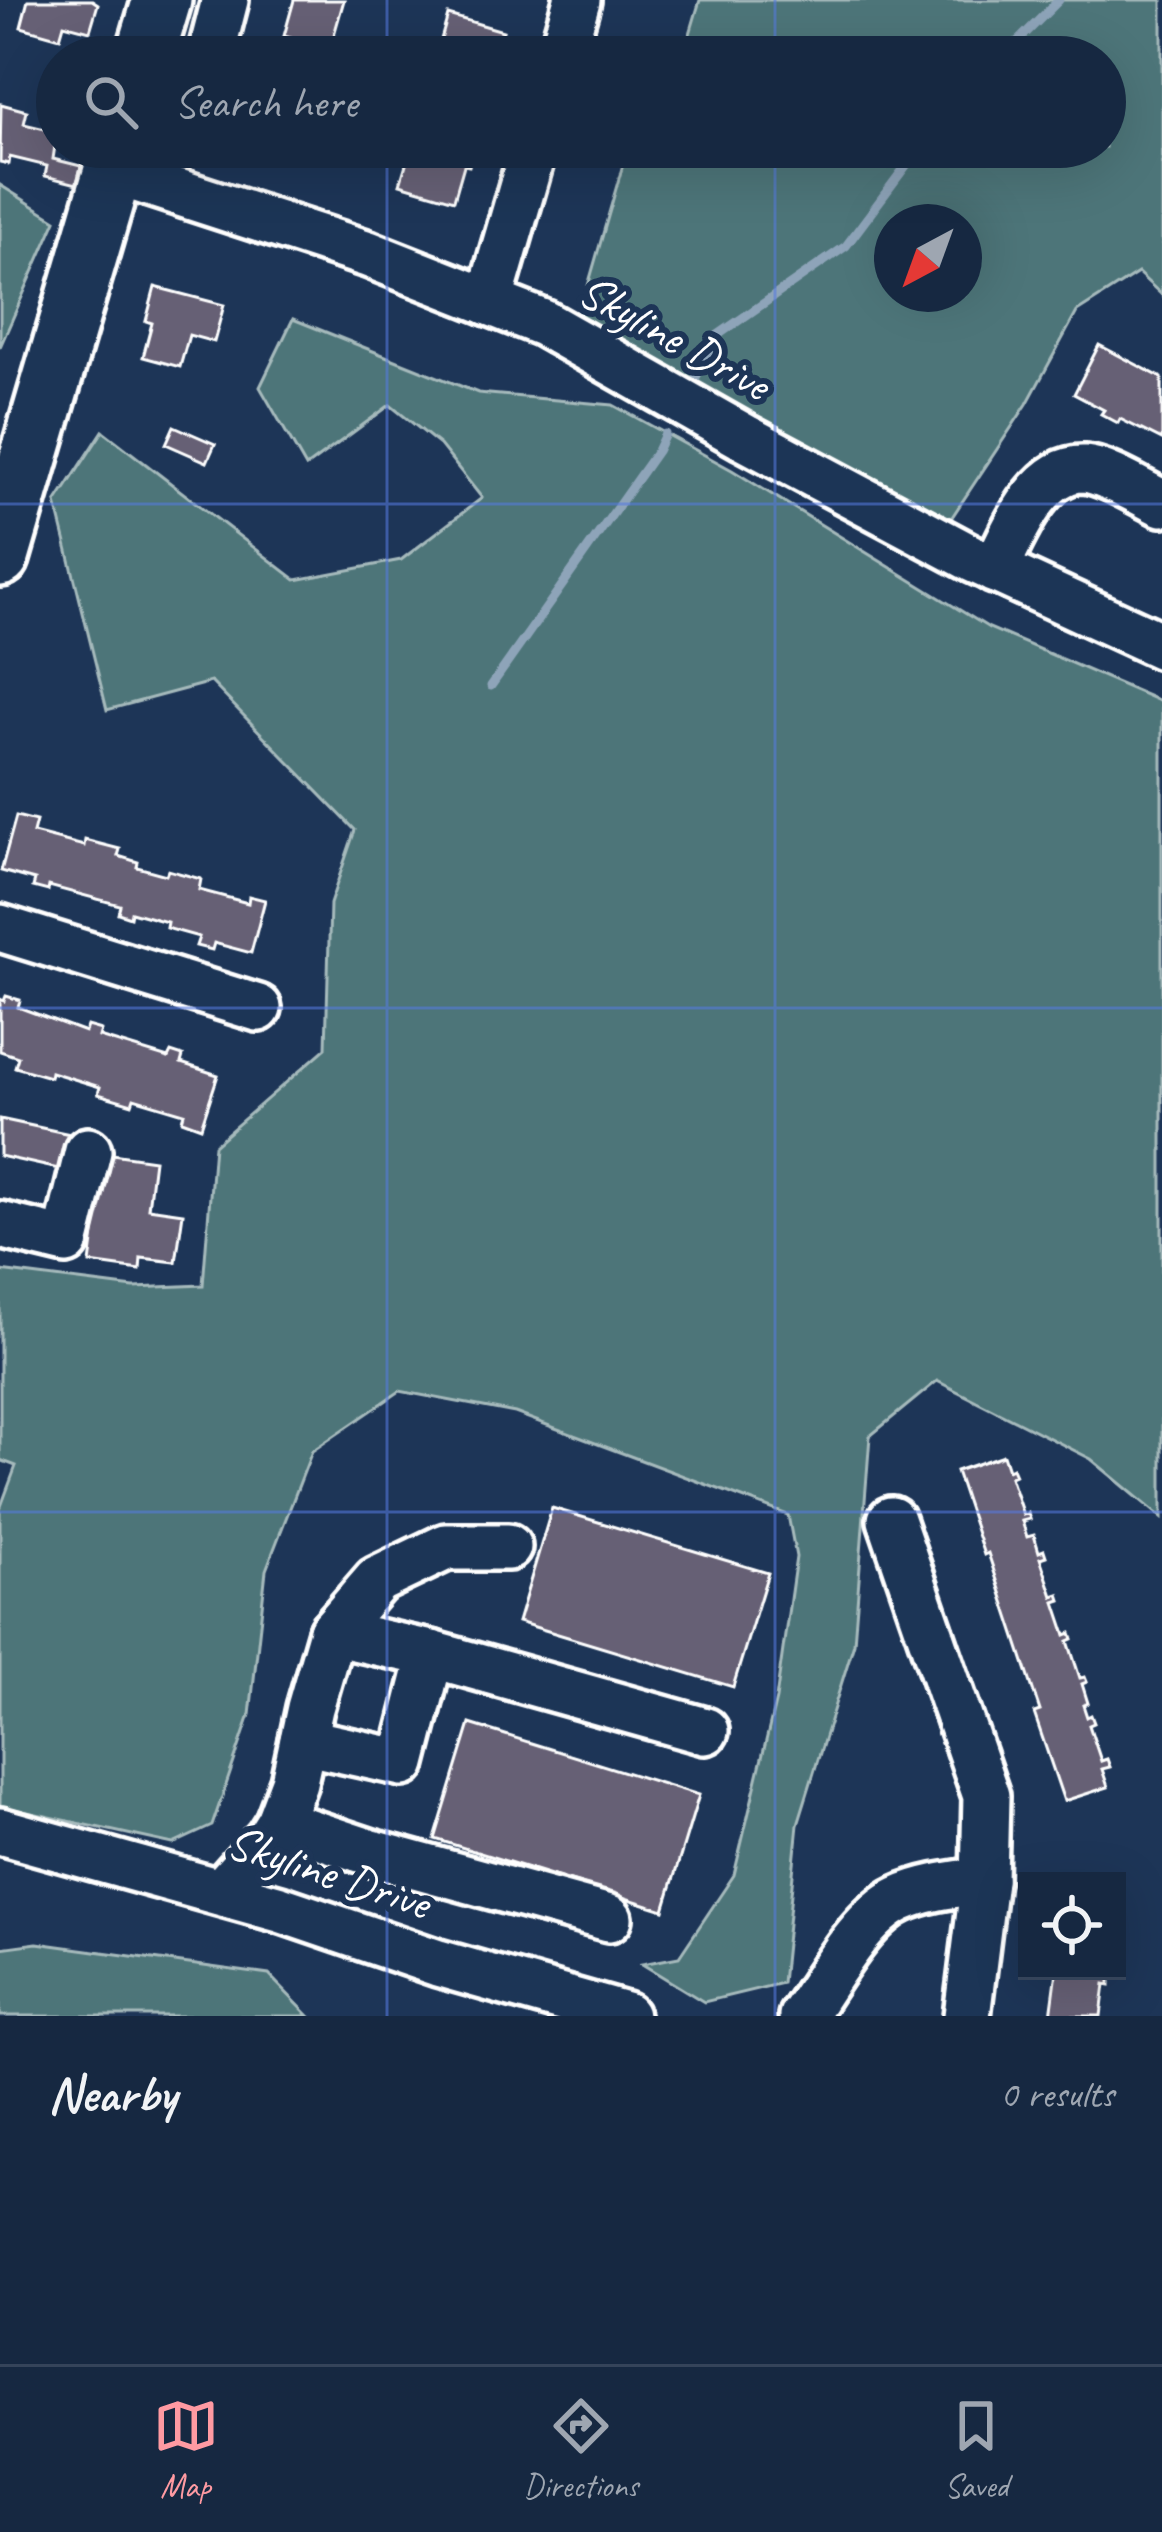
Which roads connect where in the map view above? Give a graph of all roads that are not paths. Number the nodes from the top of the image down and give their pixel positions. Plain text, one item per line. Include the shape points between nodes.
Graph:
1 (162, 0) edge
2 (225, 0) edge
3 (578, 0) edge
4 (151, 36) edge
5 (215, 36) edge
6 (567, 36) edge
7 (114, 168) edge
8 (141, 168) edge
9 (528, 168) edge
10 (489, 302) junction
11 (1162, 503) edge
12 (0, 557) edge
13 (995, 569) junction
14 (1162, 646) edge
15 (0, 928) edge
16 (258, 1008) dead end
17 (88, 1151) dead end
18 (0, 1225) edge
19 (891, 1520) dead end
20 (508, 1546) dead end
21 (332, 1632) junction
22 (431, 1654) junction
23 (705, 1731) dead end
24 (303, 1741) junction
25 (279, 1822) junction
26 (0, 1831) edge
27 (984, 1880) junction
28 (221, 1892) junction
29 (609, 1918) dead end
30 (625, 2016) edge
31 (802, 2016) edge
32 (967, 2016) edge

1 - 4 main road
2 - 5 street
3 - 6 street
7 - 12 main road
8 - 10 street, Skyline Drive
9 - 10 street
10 - 13 street, Skyline Drive via 543,323
11 - 13 street via 1086,469 1070,471 1034,497
13 - 14 street, Skyline Drive
15 - 16 street
17 - 18 street via 66,1241
19 - 27 street via 986,1796
20 - 21 street via 446,1547 377,1580
21 - 22 street
21 - 24 street
22 - 23 street
22 - 24 street via 403,1763
24 - 25 street
25 - 28 street
25 - 29 street
26 - 28 street, Skyline Drive
27 - 31 street via 894,1901
27 - 32 street
28 - 30 street, Skyline Drive

